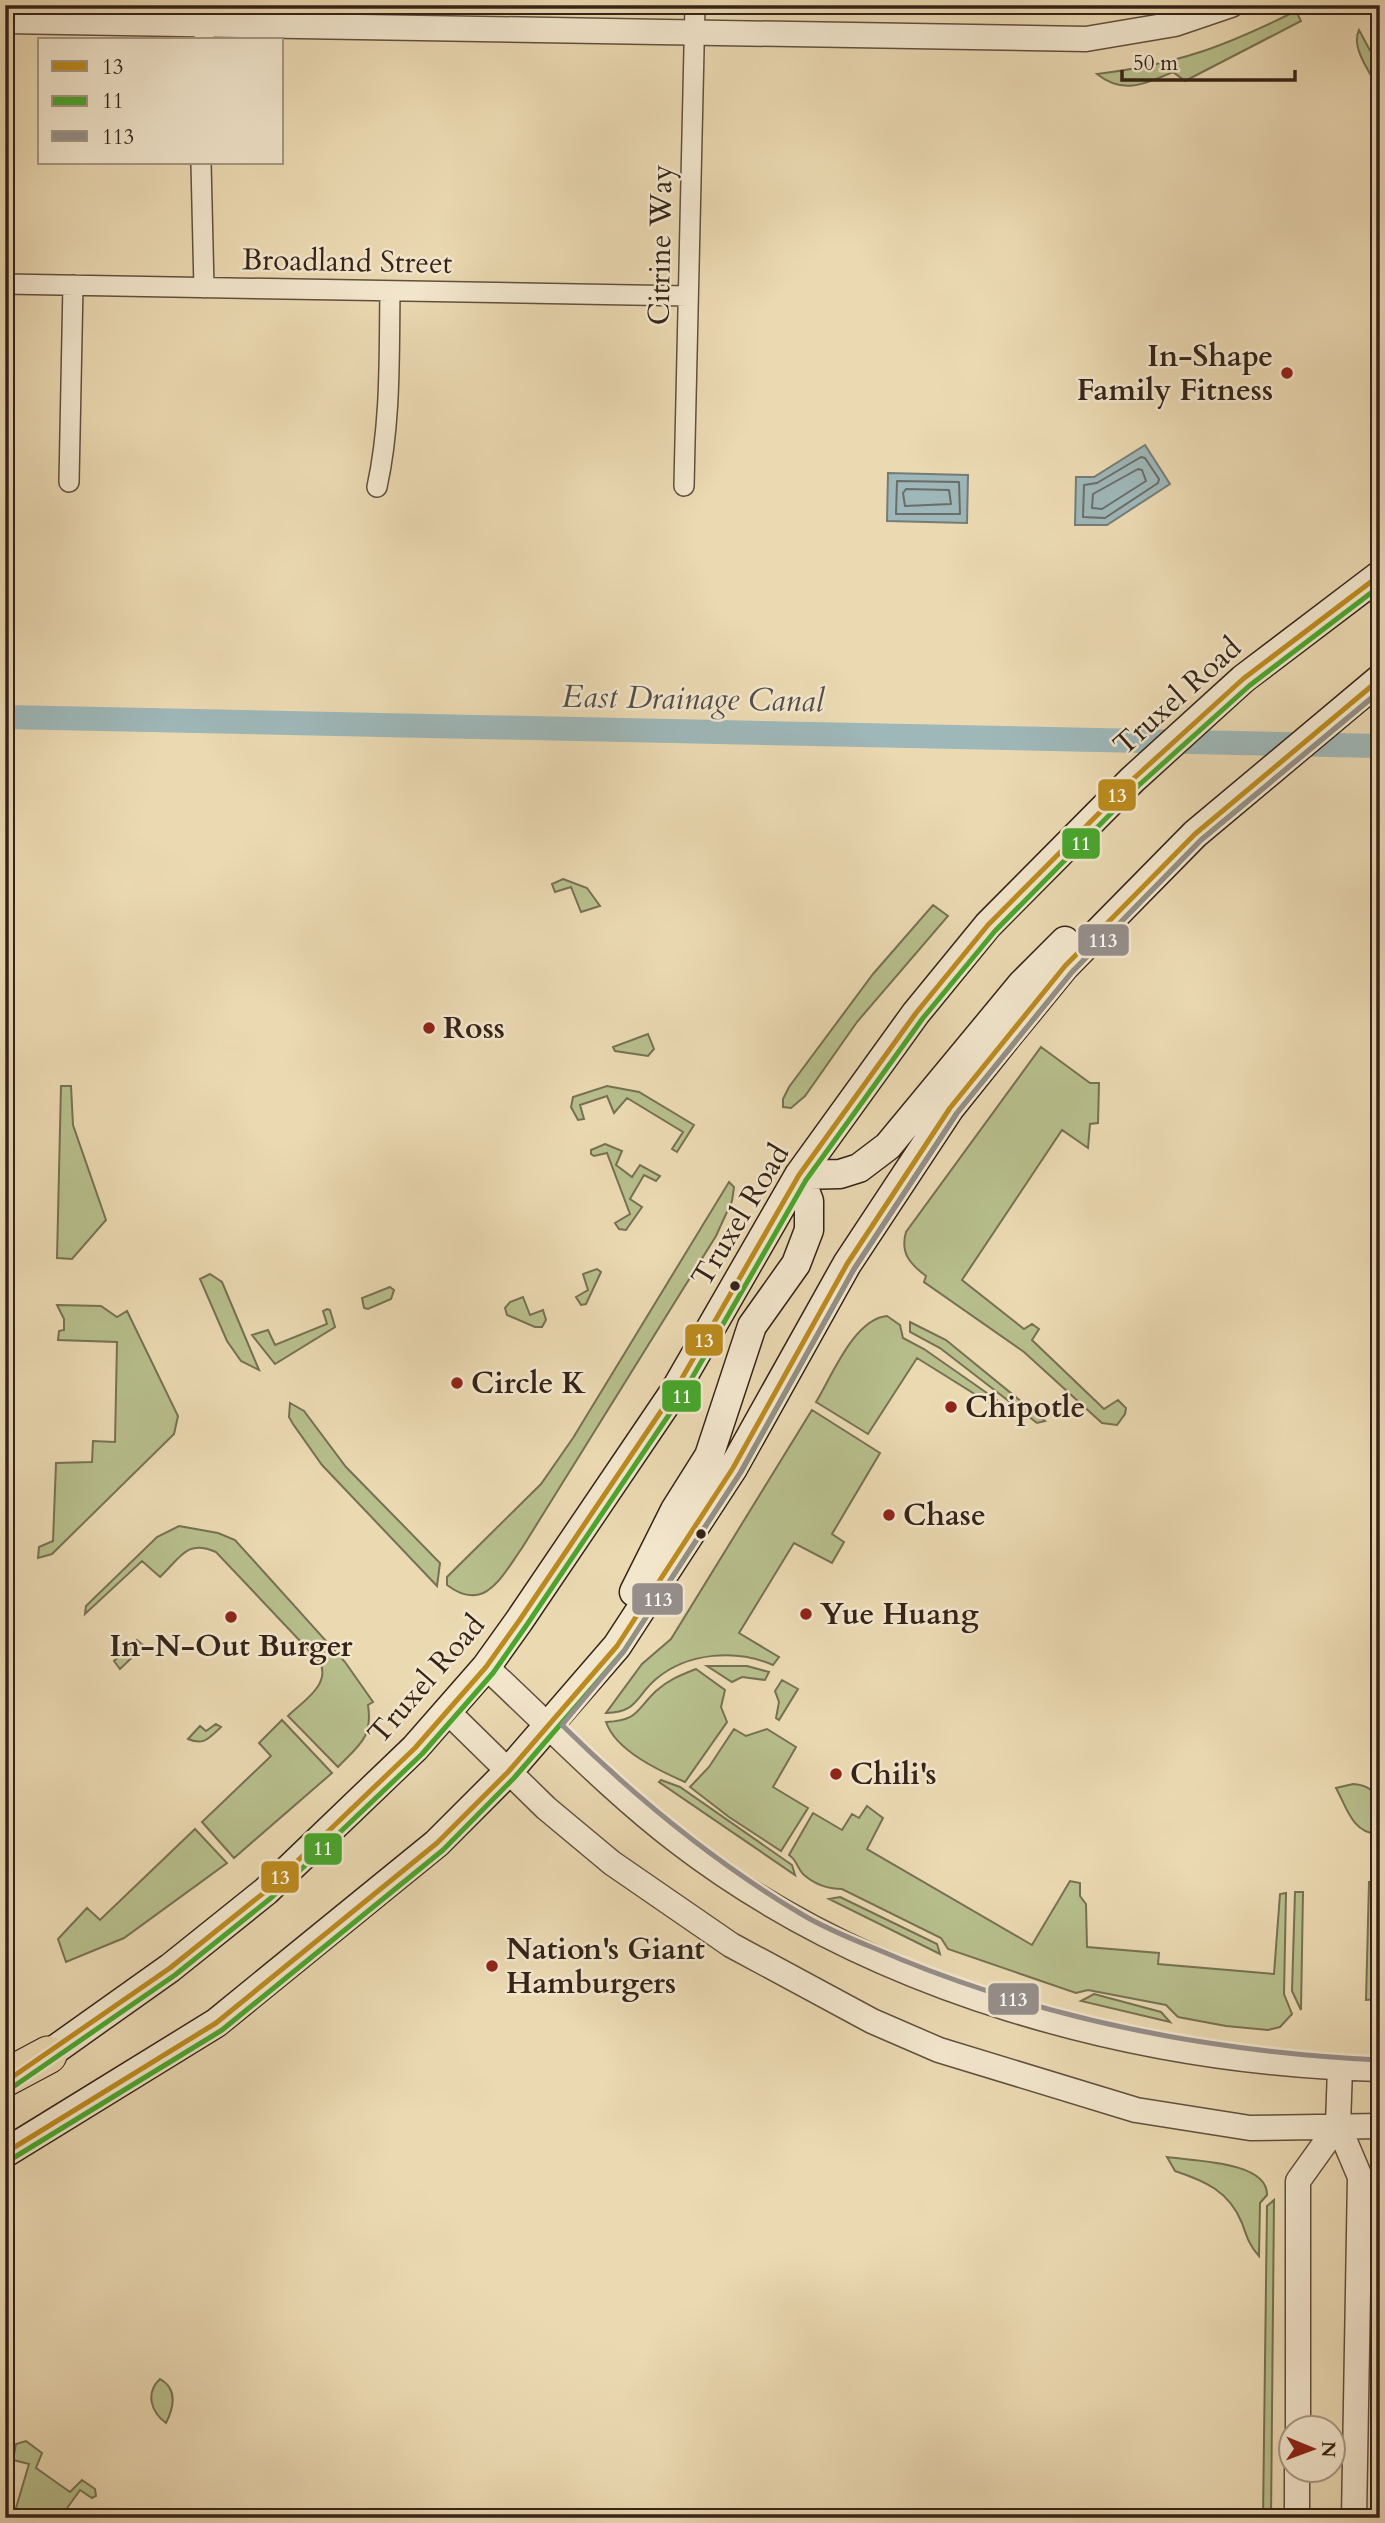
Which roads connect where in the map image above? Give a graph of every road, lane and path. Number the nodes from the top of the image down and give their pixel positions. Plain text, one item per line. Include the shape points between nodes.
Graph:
1 (695, 5) edge
2 (1231, 5) edge
3 (5, 21) edge
4 (204, 23) edge
5 (695, 33) junction
6 (201, 164) edge
7 (5, 284) edge
8 (73, 285) junction
9 (204, 288) junction
10 (390, 291) junction
11 (688, 296) junction
12 (69, 482) dead end
13 (684, 486) dead end
14 (377, 487) dead end
15 (1380, 575) edge
16 (1376, 682) edge
17 (1120, 909) junction
18 (799, 1175) junction
19 (486, 1667) junction
20 (592, 1672) junction
21 (447, 1712) junction
22 (550, 1726) junction
23 (508, 1772) junction
24 (48, 2055) joint
25 (1340, 2068) junction
26 (1380, 2069) edge
27 (5, 2080) edge
28 (1338, 2126) junction
29 (1380, 2126) edge
30 (5, 2152) edge
31 (1298, 2414) edge
32 (1297, 2484) edge
33 (1297, 2518) edge
34 (1354, 2518) edge

1 - 5 street, Citrine Way
2 - 5 street via 1175,24 1086,39
3 - 4 street
4 - 5 street
5 - 11 street, Citrine Way
6 - 9 street
7 - 8 street, Broadland Street
8 - 9 street, Broadland Street
8 - 12 street
9 - 10 street, Broadland Street
10 - 11 street, Broadland Street
10 - 14 street via 388,410
11 - 13 street, Citrine Way
15 - 18 main road, Truxel Road via 1243,679 1041,870 988,925 916,1013
16 - 17 main road via 1195,834
17 - 18 main road via 1082,925 1022,984 888,1146 859,1168 840,1174
17 - 20 main road via 1065,966 950,1108 847,1264 733,1468 617,1646
18 - 19 main road, Truxel Road via 674,1392
18 - 20 main road via 809,1201 808,1230 796,1264 752,1326 709,1456 674,1510
19 - 21 main road, Truxel Road
19 - 22 street
20 - 22 main road
21 - 23 street
21 - 24 main road, Truxel Road via 266,1892
22 - 23 main road
22 - 25 street via 677,1842 800,1924 899,1968 1002,2007 1152,2045
23 - 28 street via 611,1863 731,1945 872,2021 939,2050 1136,2110 1250,2128
23 - 30 main road via 437,1843 216,2022
24 - 27 highway
25 - 26 street
25 - 28 street
28 - 29 street
28 - 31 street via 1298,2180
28 - 34 street via 1360,2177
32 - 33 street

